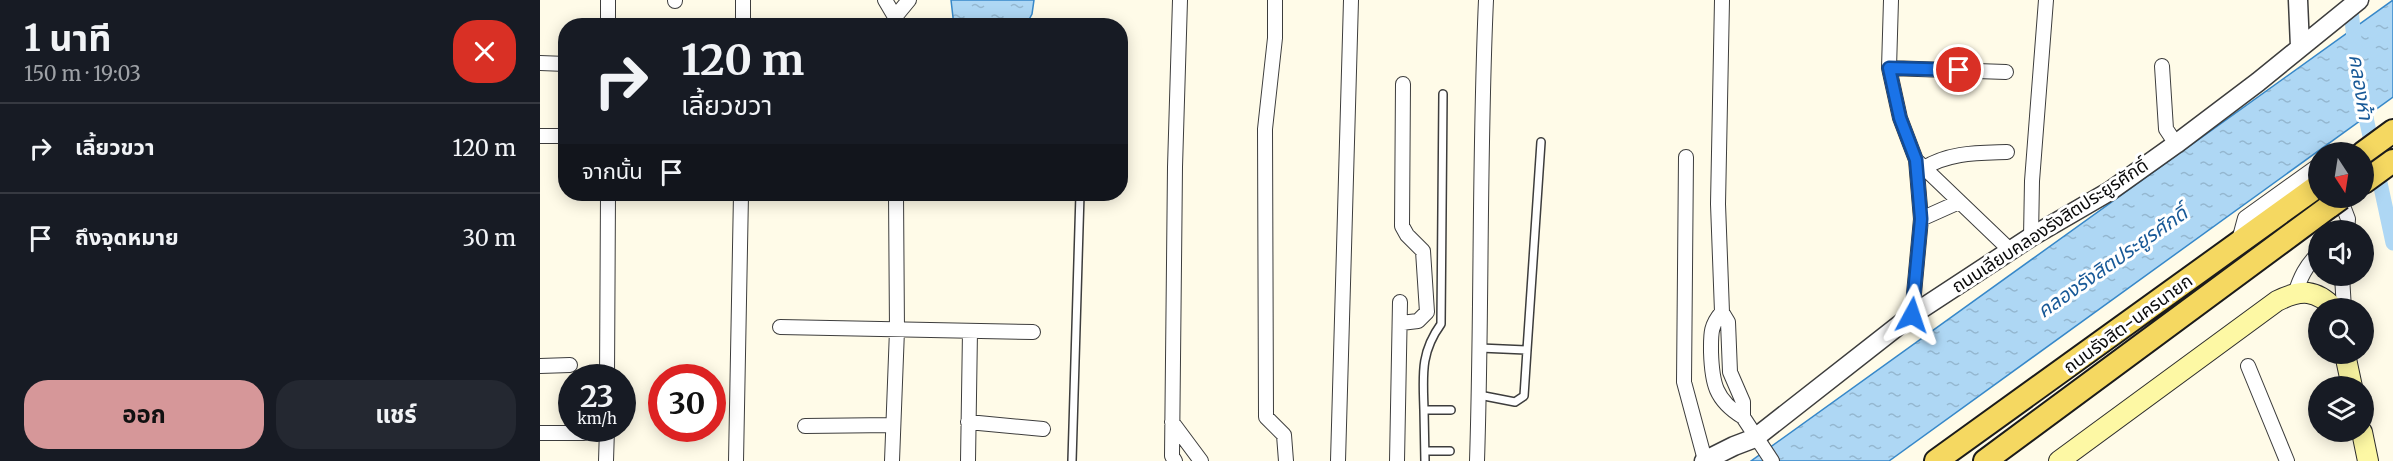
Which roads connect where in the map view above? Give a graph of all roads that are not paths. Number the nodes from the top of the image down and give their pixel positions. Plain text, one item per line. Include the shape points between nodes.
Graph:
1 (608, 0) edge
2 (743, 0) edge
3 (885, 0) edge
4 (909, 0) edge
5 (1180, 0) edge
6 (1275, 0) edge
7 (1351, 0) edge
8 (1486, 0) edge
9 (1722, 0) edge
10 (1891, 0) edge
11 (2046, 0) edge
12 (2298, 0) edge
13 (2359, 0) edge
14 (608, 18) edge
15 (743, 18) edge
16 (894, 18) edge
17 (897, 18) edge
18 (2301, 47) junction
19 (540, 63) edge
20 (558, 64) edge
21 (2162, 66) dead end
22 (1889, 68) junction
23 (2006, 72) dead end
24 (1403, 84) dead end
25 (1443, 94) dead end
26 (2393, 131) edge
27 (540, 136) edge
28 (558, 136) edge
29 (1541, 142) dead end
30 (2176, 144) junction
31 (2374, 145) edge
32 (2007, 152) dead end
33 (1686, 157) dead end
34 (2393, 161) edge
35 (1920, 164) junction
36 (2308, 173) edge
37 (2374, 175) edge
38 (2308, 193) edge
39 (608, 201) edge
40 (741, 201) edge
41 (896, 201) edge
42 (1080, 201) edge
43 (1959, 202) junction
44 (2327, 208) edge
45 (1921, 219) junction
46 (2031, 237) junction
47 (2238, 246) junction
48 (2011, 251) junction
49 (2308, 264) edge
50 (2295, 294) junction
51 (2321, 298) edge
52 (1400, 302) dead end
53 (1722, 312) junction
54 (1912, 315) junction
55 (1401, 323) junction
56 (780, 327) dead end
57 (897, 330) junction
58 (970, 331) junction
59 (1033, 332) dead end
60 (1480, 348) junction
61 (1527, 350) junction
62 (607, 364) edge
63 (558, 365) edge
64 (540, 366) edge
65 (2248, 366) dead end
66 (1479, 395) junction
67 (1424, 410) junction
68 (1451, 410) dead end
69 (1743, 417) junction
70 (968, 422) junction
71 (1172, 422) junction
72 (805, 426) dead end
73 (892, 426) junction
74 (1043, 429) dead end
75 (540, 434) edge
76 (558, 434) edge
77 (607, 442) edge
78 (1758, 442) junction
79 (2364, 442) edge
80 (1425, 451) junction
81 (1449, 452) dead end
82 (1705, 460) edge
83 (606, 461) edge
84 (736, 461) edge
85 (892, 461) edge
86 (968, 461) edge
87 (1072, 461) edge
88 (1175, 461) edge
89 (1201, 461) edge
90 (1286, 461) edge
91 (1338, 461) edge
92 (1397, 461) edge
93 (1425, 461) edge
94 (1477, 461) edge
95 (1772, 461) edge
96 (1936, 461) edge
97 (1984, 461) edge
98 (2059, 461) edge
99 (2287, 461) edge
100 (2368, 461) edge

1 - 14 street
2 - 15 street
3 - 16 street
4 - 17 street
5 - 71 street
6 - 90 street via 1265,129 1266,417 1284,435
7 - 91 street
8 - 60 street
9 - 53 street via 1718,204
10 - 22 street
11 - 46 street
12 - 18 street
13 - 18 street, ถนนเลียบคลองรังสิตประยูรศักดิ์
18 - 30 street, ถนนเลียบคลองรังสิตประยูรศักดิ์
19 - 20 street
21 - 30 street via 2166,129
22 - 23 street
22 - 35 street via 1900,118
24 - 55 street via 1402,226 1423,251 1427,312 1418,321
25 - 67 lane via 1441,324 1429,341 1423,371
26 - 31 main road
27 - 28 street
29 - 61 lane
30 - 46 street, ถนนเลียบคลองรังสิตประยูรศักดิ์ via 2110,191
32 - 35 street via 1956,155
33 - 82 street via 1684,382
34 - 37 main road
35 - 43 street
35 - 45 street
36 - 47 street via 2245,218
38 - 47 main road, ถนนรังสิต-นครนายก
39 - 62 street
40 - 84 street
41 - 57 street
42 - 87 lane
43 - 45 street
43 - 48 street
44 - 97 main road, ถนนรังสิต-นครนายก
45 - 54 street
46 - 48 street, ถนนเลียบคลองรังสิตประยูรศักดิ์
47 - 96 main road, ถนนรังสิต-นครนายก
48 - 54 street, ถนนเลียบคลองรังสิตประยูรศักดิ์
49 - 50 street
50 - 51 main road via 2316,294
50 - 98 main road via 2277,301
52 - 55 street
53 - 69 street via 1728,322 1730,372 1743,402
53 - 69 street via 1713,323 1712,378 1728,408
54 - 78 street, ถนนเลียบคลองรังสิตประยูรศักดิ์
55 - 92 street
56 - 57 street
57 - 58 street
57 - 73 street
58 - 59 street
58 - 70 street
60 - 61 lane
60 - 66 street
61 - 66 lane via 1524,396 1520,400
63 - 64 street
65 - 99 street
66 - 94 street
67 - 68 lane
67 - 80 lane
69 - 78 street
70 - 74 street
70 - 86 street
71 - 88 street
71 - 89 street
72 - 73 street
73 - 85 street
75 - 76 street
77 - 83 street
78 - 82 street, ถนนเลียบคลองรังสิตประยูรศักดิ์ via 1734,446
78 - 95 street
79 - 100 main road
80 - 81 lane
80 - 93 lane

